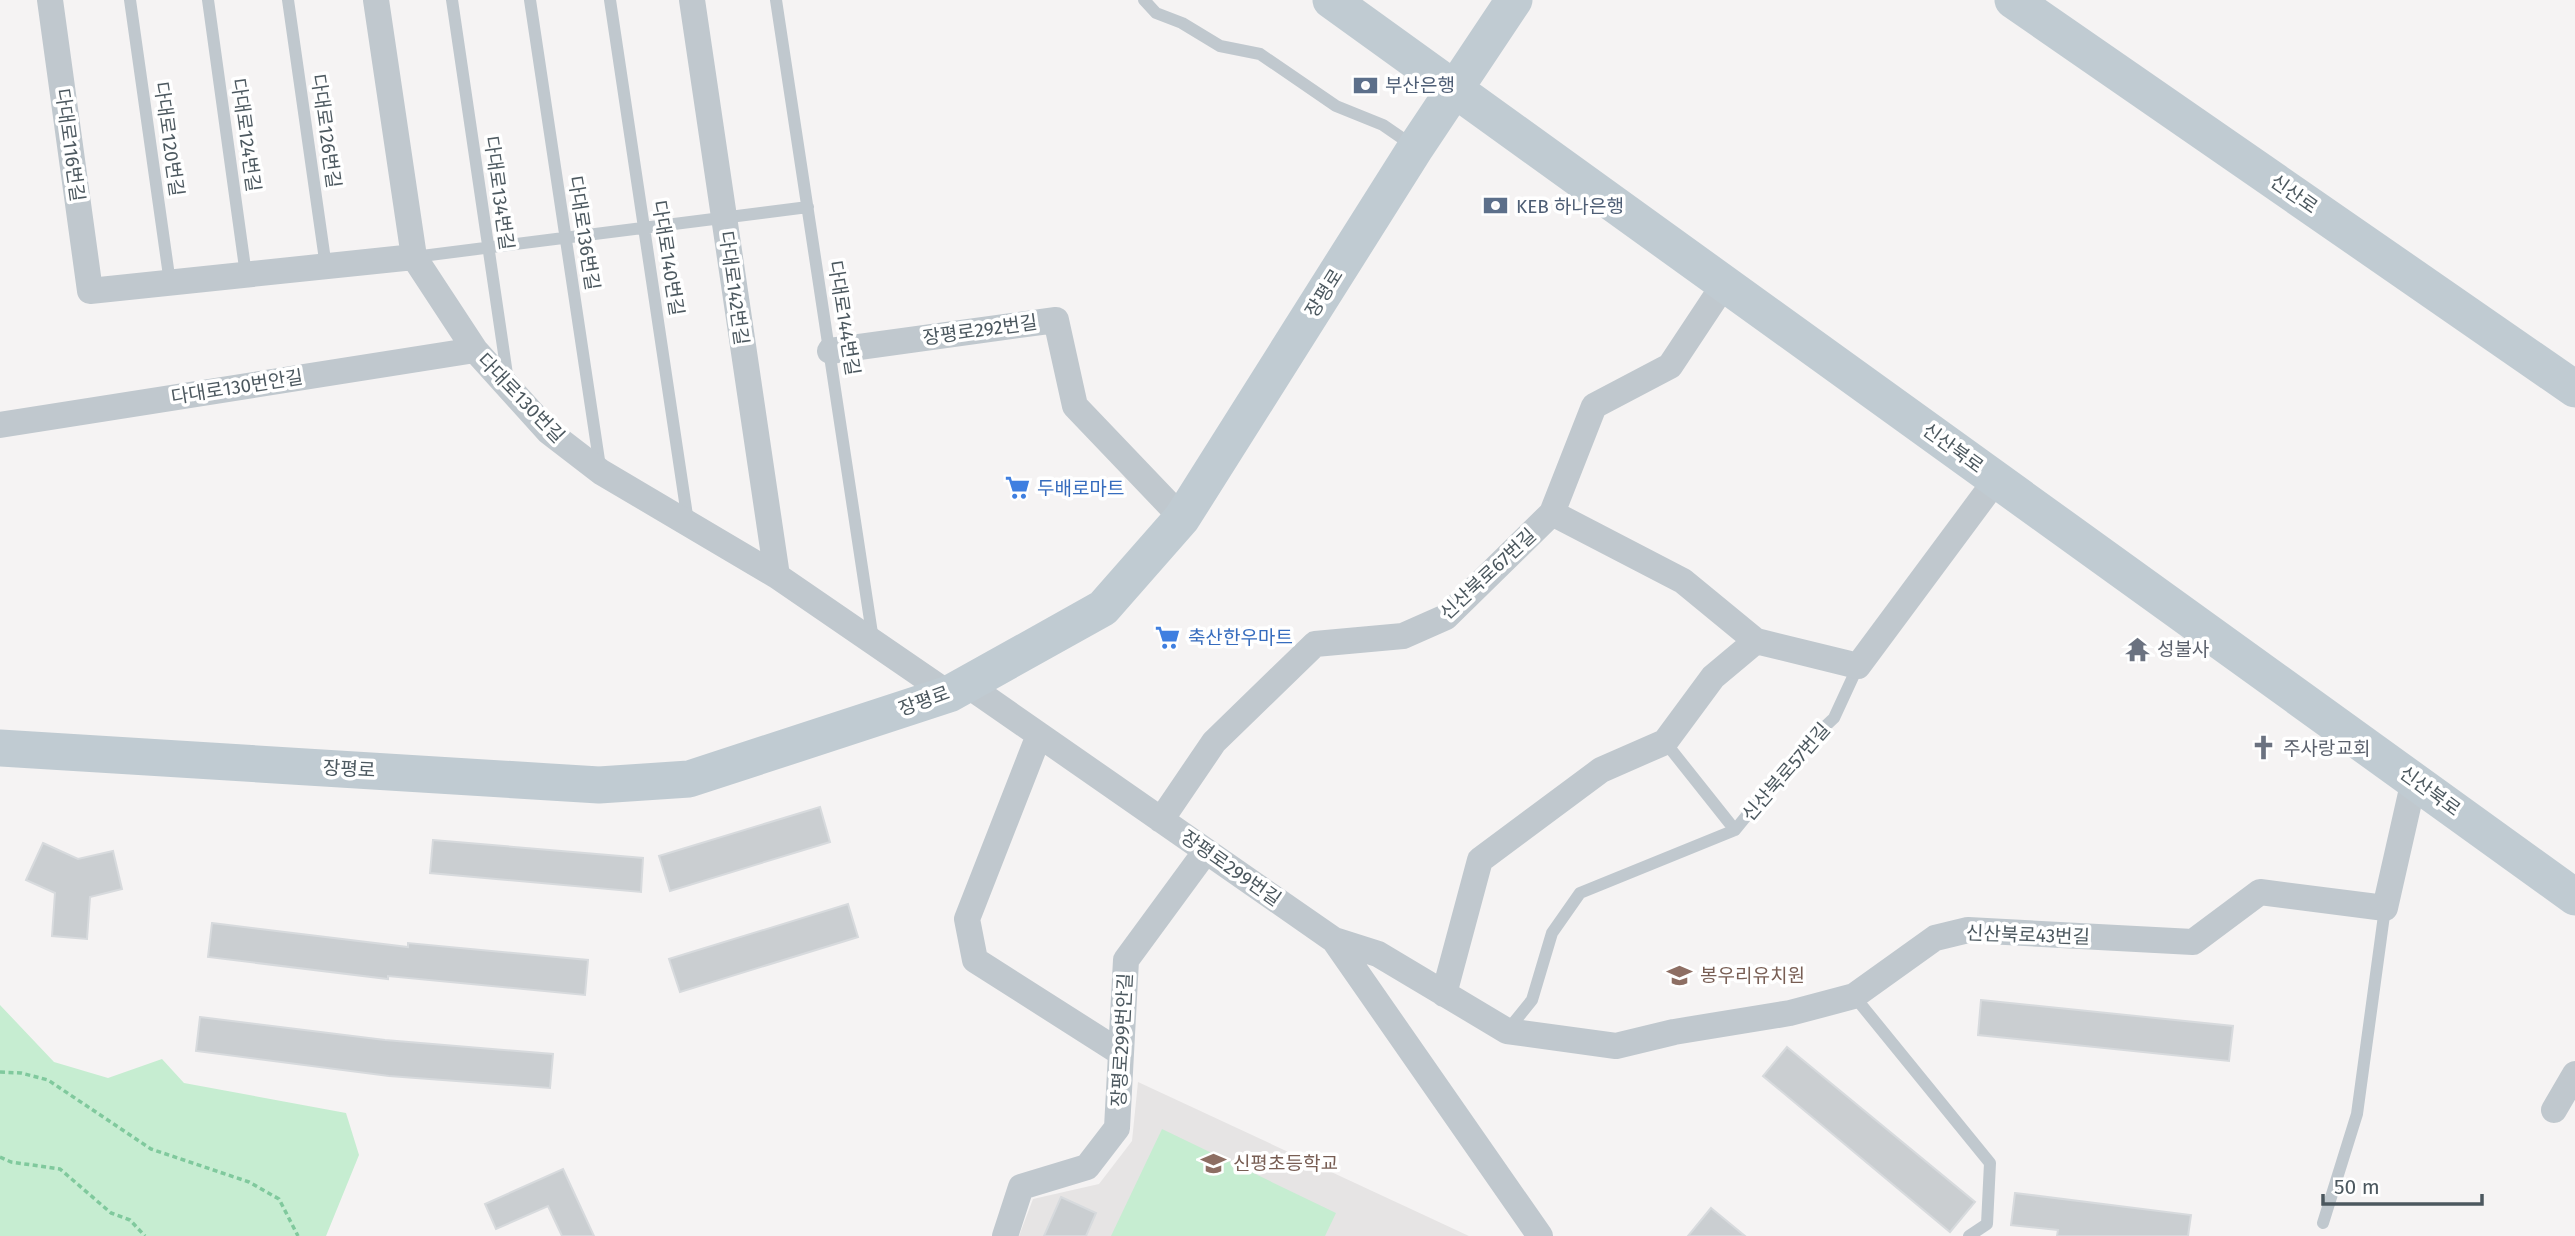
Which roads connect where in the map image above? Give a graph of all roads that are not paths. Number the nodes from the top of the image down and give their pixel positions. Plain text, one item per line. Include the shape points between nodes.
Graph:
1 (50, 0) edge
2 (130, 0) edge
3 (208, 0) edge
4 (288, 0) edge
5 (376, 0) edge
6 (452, 0) edge
7 (530, 0) edge
8 (610, 0) edge
9 (692, 0) edge
10 (776, 0) edge
11 (1144, 0) edge
12 (1331, 0) edge
13 (1514, 0) edge
14 (2013, 0) edge
15 (1452, 89) junction
16 (1416, 147) junction
17 (808, 207) junction
18 (724, 218) junction
19 (644, 228) junction
20 (566, 238) junction
21 (488, 248) junction
22 (414, 257) junction
23 (326, 267) junction
24 (246, 275) junction
25 (170, 283) junction
26 (1725, 284) junction
27 (474, 350) junction
28 (830, 351) junction
29 (2575, 389) edge
30 (509, 391) junction
31 (0, 425) edge
32 (601, 472) junction
33 (1996, 480) junction
34 (1552, 513) junction
35 (1182, 519) junction
36 (688, 523) junction
37 (777, 576) junction
38 (873, 641) junction
39 (1756, 641) junction
40 (1858, 666) junction
41 (958, 689) junction
42 (1039, 735) junction
43 (1665, 742) junction
44 (0, 748) edge
45 (2414, 780) junction
46 (1161, 820) junction
47 (1735, 830) junction
48 (1206, 850) junction
49 (2575, 897) edge
50 (2385, 908) junction
51 (1334, 940) junction
52 (1444, 994) junction
53 (1854, 996) junction
54 (1507, 1031) junction
55 (1121, 1053) junction
56 (2575, 1074) edge
57 (2554, 1110) dead end
58 (2323, 1223) dead end
59 (1004, 1236) edge
60 (1540, 1236) edge
61 (1969, 1236) edge

1 - 25 street, 다대로116번길 via 90,291
2 - 25 lane, 다대로120번길
3 - 24 lane, 다대로124번길
4 - 23 lane, 다대로126번길
5 - 22 street, 다대로130번길
6 - 21 lane, 다대로134번길
7 - 20 lane, 다대로136번길
8 - 19 lane, 다대로140번길
9 - 18 street, 다대로142번길
10 - 17 lane, 다대로144번길
11 - 16 lane via 1156,13 1220,46 1260,54 1336,106 1383,125
12 - 15 street, 신산북로
13 - 15 street, 장평로
14 - 29 street, 신산로
15 - 16 street, 장평로
15 - 26 street, 신산북로
16 - 35 street, 장평로
17 - 18 lane
17 - 28 lane, 다대로144번길
18 - 19 lane
18 - 37 street, 다대로142번길
19 - 20 lane
19 - 36 lane, 다대로140번길
20 - 21 lane
20 - 32 lane, 다대로136번길
21 - 22 lane
21 - 30 lane, 다대로134번길
22 - 23 street
22 - 27 street, 다대로130번길
23 - 24 street
24 - 25 street
26 - 33 street, 신산북로
26 - 34 street, 신산북로67번길 via 1670,366 1594,406
27 - 30 street, 다대로130번길
27 - 31 street, 다대로130번안길
28 - 35 street, 장평로292번길 via 1056,320 1075,406
28 - 38 lane, 다대로144번길
30 - 32 street, 다대로130번길 via 549,432
32 - 36 street, 다대로130번길
33 - 40 street, 신산북로57번길
33 - 45 street, 신산북로
34 - 39 street via 1683,582
34 - 46 street, 신산북로67번길 via 1446,617 1403,636 1315,644 1214,742
35 - 41 street, 장평로 via 1103,608
36 - 37 street, 다대로130번길
37 - 38 street, 다대로130번길
38 - 41 street, 다대로130번길
39 - 40 street
39 - 43 street via 1713,677
40 - 47 lane, 신산북로57번길 via 1834,718 1801,749
41 - 42 street, 장평로299번길
41 - 44 street, 장평로 via 689,779 599,785
42 - 46 street, 장평로299번길
42 - 55 street via 967,919 975,960
43 - 47 lane
43 - 52 street via 1601,770 1480,860
45 - 49 street, 신산북로
45 - 50 street
46 - 48 street, 장평로299번길
47 - 54 lane, 신산북로57번길 via 1580,893 1552,933 1532,1000
48 - 51 street, 장평로299번길
48 - 55 street, 장평로299번안길 via 1126,960
50 - 53 street, 신산북로43번길 via 2260,892 2193,942 1968,930 1935,938
50 - 58 lane via 2357,1114
51 - 52 street, 장평로299번길 via 1378,954
51 - 60 street
52 - 54 street, 장평로299번길
53 - 54 street, 신산북로43번길 via 1616,1046
53 - 61 lane via 1990,1163 1987,1224
55 - 59 street, 장평로299번안길 via 1117,1128 1087,1167 1021,1187
56 - 57 street

